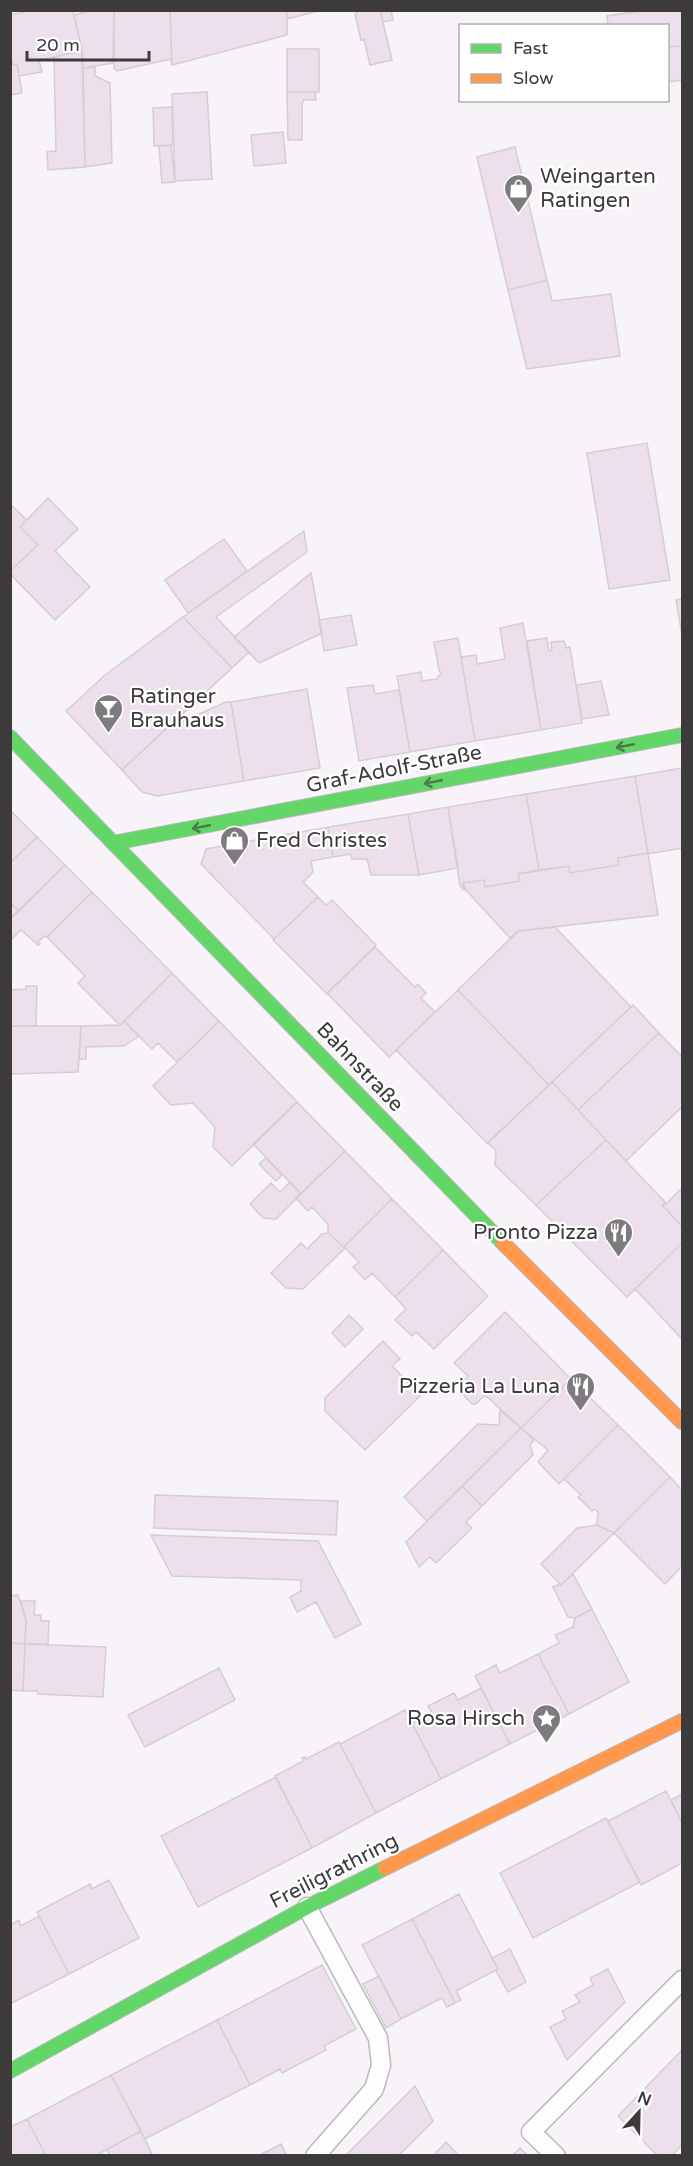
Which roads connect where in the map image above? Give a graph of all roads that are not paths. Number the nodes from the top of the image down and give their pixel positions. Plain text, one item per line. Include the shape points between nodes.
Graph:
1 (682, 735) edge
2 (10, 737) edge
3 (113, 843) junction
4 (682, 1422) edge
5 (682, 1721) edge
6 (307, 1907) junction
7 (682, 1980) edge
8 (10, 2070) edge
9 (315, 2156) edge
10 (556, 2156) edge

1 -> 3 street, Graf-Adolf-Straße
2 - 3 street, Bahnstraße
3 - 4 street, Bahnstraße
5 - 6 street, Freiligrathring
6 - 8 street, Freiligrathring
6 - 9 lane via 378,2038 381,2065 374,2089
7 - 10 lane via 531,2132

